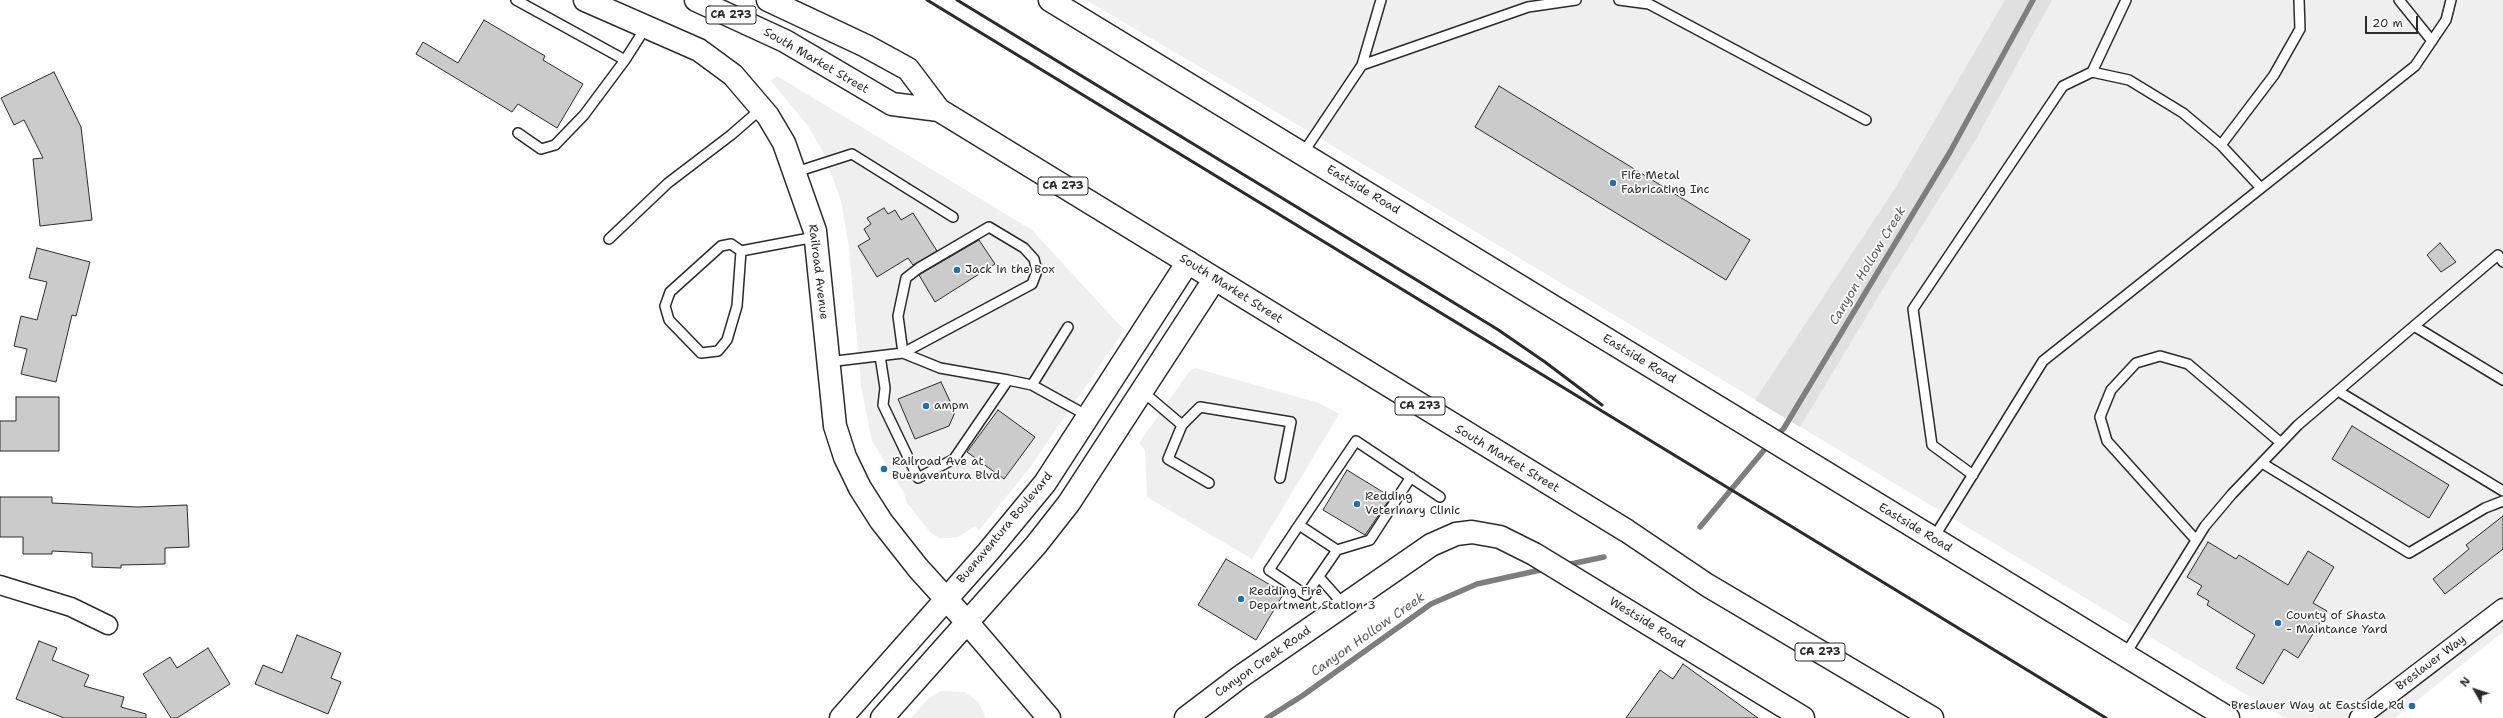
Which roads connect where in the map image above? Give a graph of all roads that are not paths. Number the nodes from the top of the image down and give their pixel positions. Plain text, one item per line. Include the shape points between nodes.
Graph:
1 (516, 0) edge
2 (585, 0) edge
3 (696, 0) edge
4 (768, 0) edge
5 (1050, 0) edge
6 (1381, 0) edge
7 (1576, 0) edge
8 (1619, 0) edge
9 (2126, 0) edge
10 (2299, 0) edge
11 (2399, 0) edge
12 (2451, 0) edge
13 (646, 27) junction
14 (2432, 41) junction
15 (626, 60) junction
16 (1362, 65) junction
17 (2092, 72) junction
18 (762, 108) junction
19 (939, 110) junction
20 (1866, 120) dead end
21 (518, 133) dead end
22 (2221, 144) junction
23 (1303, 154) junction
24 (796, 172) junction
25 (2261, 188) junction
26 (952, 217) dead end
27 (815, 237) junction
28 (609, 239) dead end
29 (741, 251) junction
30 (1188, 262) junction
31 (2503, 262) edge
32 (1214, 280) junction
33 (2414, 326) junction
34 (1068, 327) dead end
35 (903, 353) junction
36 (880, 356) junction
37 (828, 362) junction
38 (1008, 380) junction
39 (2503, 380) edge
40 (1032, 385) junction
41 (1142, 391) junction
42 (2338, 391) junction
43 (1088, 416) junction
44 (1182, 425) junction
45 (2281, 443) junction
46 (2262, 463) junction
47 (1972, 475) junction
48 (1411, 477) junction
49 (1280, 478) dead end
50 (1209, 483) dead end
51 (2503, 491) edge
52 (1440, 497) dead end
53 (2503, 501) edge
54 (1299, 525) junction
55 (1488, 533) joint
56 (1933, 539) junction
57 (2196, 540) junction
58 (1337, 550) junction
59 (1318, 577) junction
60 (0, 585) edge
61 (946, 599) junction
62 (1344, 605) junction
63 (2503, 608) edge
64 (966, 622) junction
65 (108, 625) dead end
66 (2125, 655) junction
67 (841, 718) edge
68 (882, 718) edge
69 (1049, 718) edge
70 (1186, 718) edge
71 (1801, 718) edge
72 (1932, 718) edge
73 (2228, 718) edge
74 (2359, 718) edge

1 - 15 lane
2 - 13 main road, Railroad Avenue
3 - 19 main road, South Market Street / CA 273 via 785,41 892,104
4 - 19 main road, South Market Street / CA 273 via 866,46 908,69
5 - 23 main road, Eastside Road
6 - 16 lane
7 - 16 lane via 1528,7
8 - 20 lane via 1649,4
9 - 17 lane
10 - 22 lane via 2300,29 2274,75
11 - 14 lane
12 - 14 lane via 2446,20
13 - 15 lane
13 - 18 main road, Railroad Avenue via 699,50 722,65
14 - 25 lane via 2415,66
15 - 21 lane via 556,145 541,149
16 - 23 lane
17 - 22 lane via 2129,80 2183,113
17 - 47 lane via 2063,86 1913,309 1932,445
18 - 24 main road, Railroad Avenue via 784,143
18 - 28 lane via 732,135 668,183
19 - 30 main road, South Market Street / CA 273
22 - 25 lane
23 - 56 main road, Eastside Road
24 - 26 lane via 852,154
24 - 27 main road, Railroad Avenue
25 - 47 lane via 2043,361
27 - 29 lane
27 - 37 main road, Railroad Avenue
29 - 29 lane via 732,244 721,246 670,292 665,306 669,320 700,353 718,351 727,340 737,306
30 - 32 main road, South Market Street / CA 273
30 - 43 main road, Buenaventura Boulevard
31 - 33 lane via 2498,255
32 - 41 main road
32 - 72 main road, South Market Street / CA 273 via 1627,531 1708,585
33 - 39 lane
33 - 42 lane
34 - 40 lane
35 - 35 lane via 1032,284 1037,270 1034,259 1024,248 989,227 919,268 906,278 898,316
35 - 36 lane
35 - 38 lane via 940,368
36 - 37 lane
36 - 38 lane via 884,388 883,405 918,478 954,459
37 - 61 main road, Railroad Avenue via 835,426 852,474 881,521
38 - 40 lane
40 - 43 lane
41 - 44 lane
41 - 64 main road via 1069,503 1036,545
42 - 45 lane
42 - 51 lane
43 - 61 main road, Buenaventura Boulevard via 1045,483
44 - 49 lane via 1200,407 1291,422
44 - 50 lane via 1168,459
45 - 46 lane
45 - 57 lane via 2188,364 2160,356 2136,363 2126,374 2112,390 2100,417 2107,441
46 - 53 lane via 2409,553 2485,508
46 - 57 lane via 2232,494
47 - 56 lane
48 - 52 lane
48 - 54 lane via 1356,441
48 - 58 lane via 1370,540
54 - 58 lane
54 - 59 lane via 1269,570 1306,595
55 - 62 main road, Canyon Creek Road via 1466,532 1440,540
55 - 71 main road, Westside Road via 1506,539 1534,554
56 - 66 main road, Eastside Road
57 - 66 lane
58 - 59 lane
59 - 62 lane
60 - 65 street via 71,607
61 - 64 main road
61 - 67 main road, Buenaventura Boulevard
62 - 70 main road, Canyon Creek Road
63 - 74 street, Breslauer Way
64 - 68 main road
64 - 69 main road
66 - 73 main road, Eastside Road

